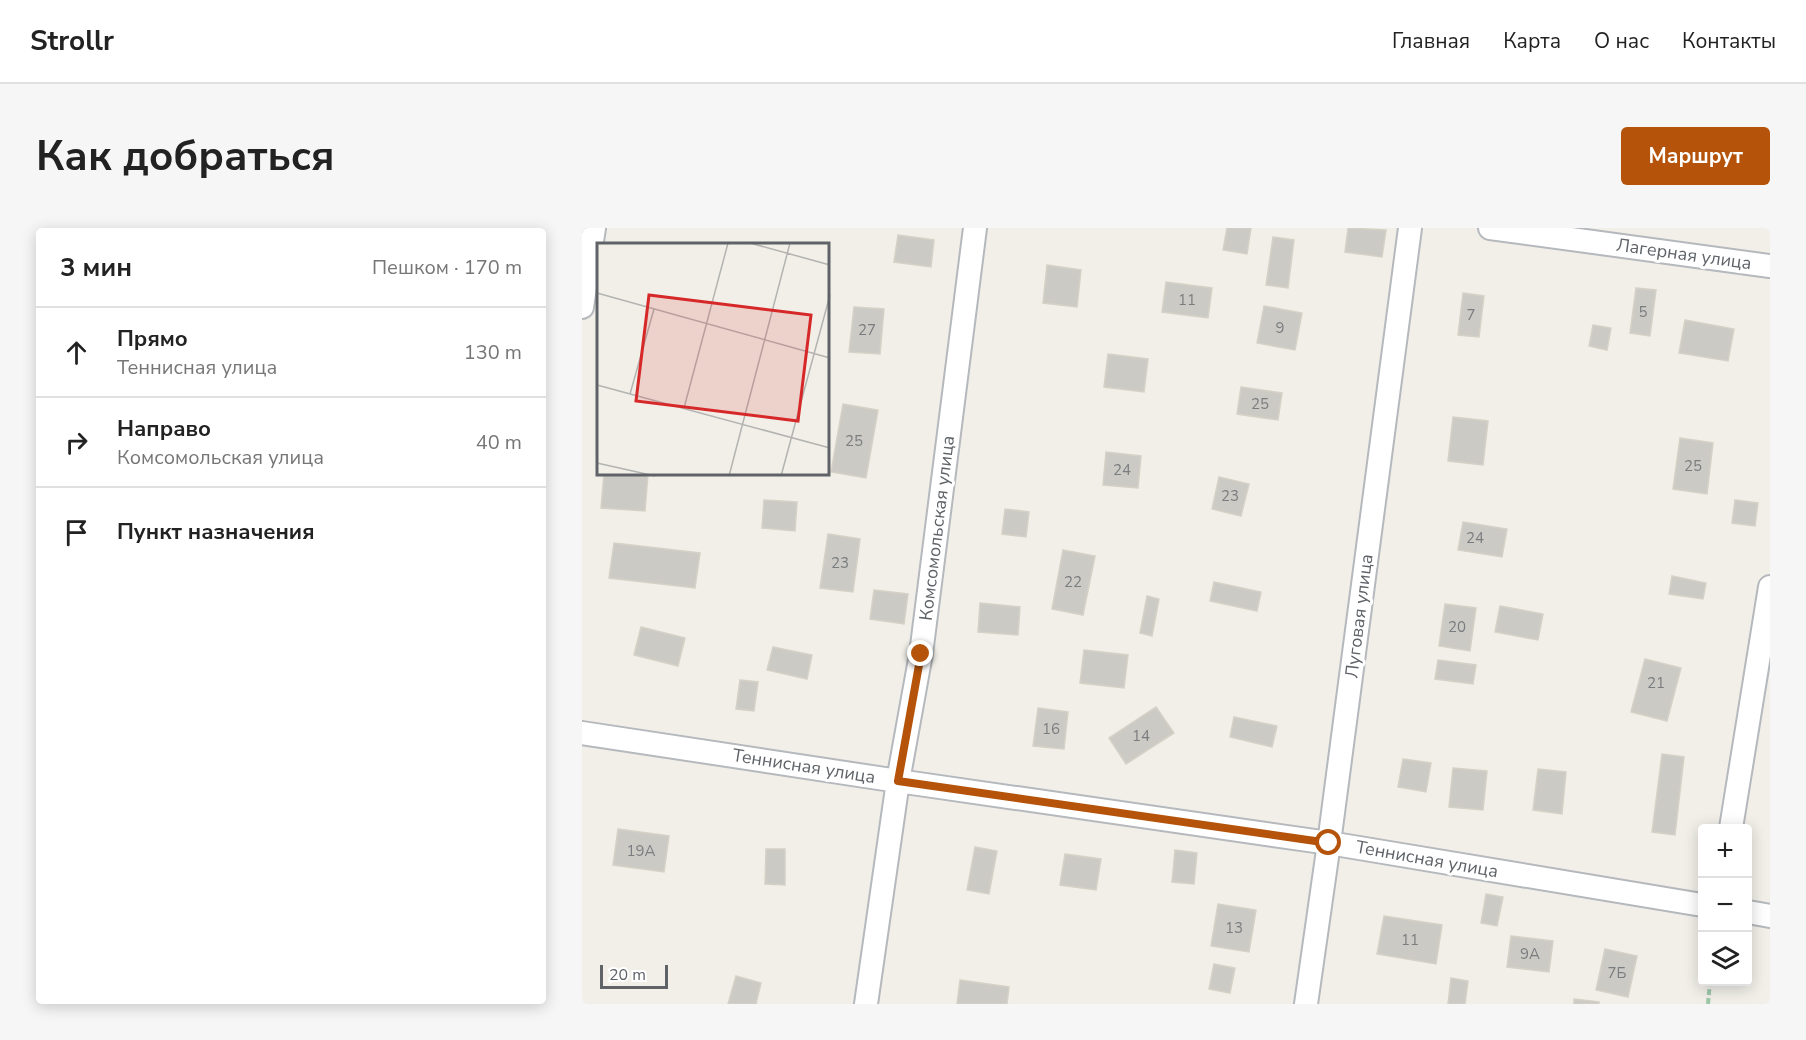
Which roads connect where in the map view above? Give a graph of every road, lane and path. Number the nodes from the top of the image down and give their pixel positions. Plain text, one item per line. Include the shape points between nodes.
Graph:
1 (594, 228) edge
2 (975, 228) edge
3 (1410, 228) edge
4 (1490, 228) edge
5 (1770, 266) edge
6 (582, 307) edge
7 (1770, 587) edge
8 (582, 733) edge
9 (898, 781) junction
10 (1732, 824) edge
11 (1329, 843) junction
12 (1698, 904) edge
13 (1752, 913) edge
14 (1770, 916) edge
15 (1710, 986) edge
16 (866, 1004) edge
17 (1306, 1004) edge
18 (1708, 1004) edge

1 - 6 street
2 - 9 street, Комсомольская улица via 921,654
3 - 11 street, Луговая улица
4 - 5 street, Лагерная улица
7 - 10 street
8 - 9 street, Теннисная улица
9 - 11 street, Теннисная улица
9 - 16 street, Комсомольская улица
11 - 12 street, Теннисная улица
11 - 17 street, Луговая улица
13 - 14 street
15 - 18 path

